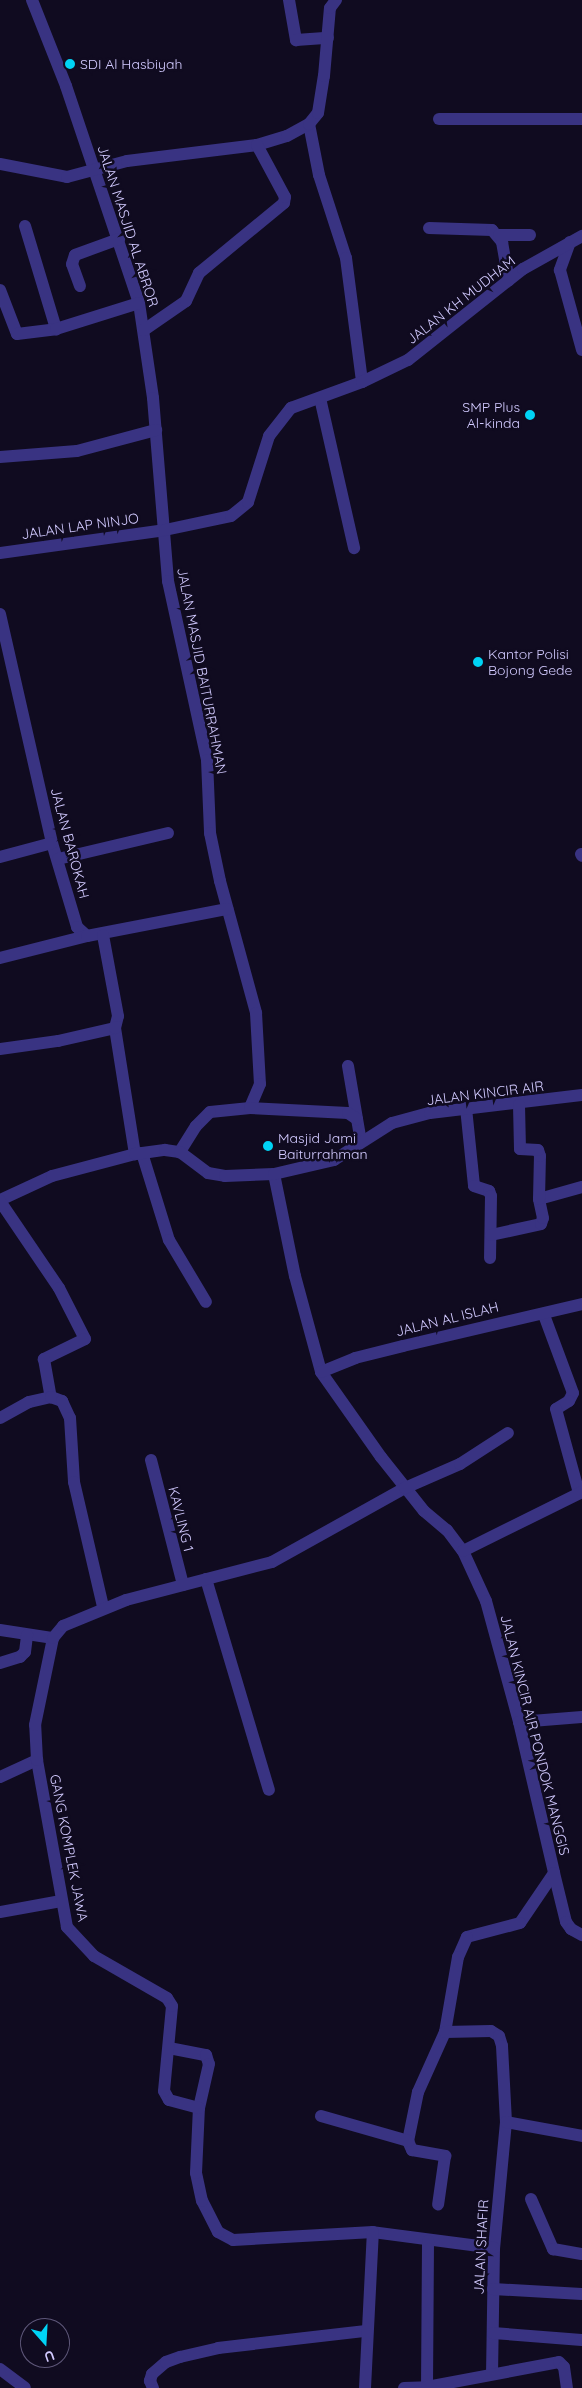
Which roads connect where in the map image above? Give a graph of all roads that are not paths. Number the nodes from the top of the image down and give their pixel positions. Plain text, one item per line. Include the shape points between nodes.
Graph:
1 (32, 0) edge
2 (289, 0) edge
3 (336, 0) edge
4 (328, 38) junction
5 (439, 119) dead end
6 (582, 119) edge
7 (309, 124) junction
8 (257, 145) junction
9 (0, 164) edge
10 (94, 169) junction
11 (25, 226) dead end
12 (429, 228) dead end
13 (499, 235) junction
14 (530, 235) dead end
15 (576, 238) edge
16 (119, 239) junction
17 (509, 280) junction
18 (80, 286) dead end
19 (0, 290) edge
20 (139, 303) junction
21 (56, 329) junction
22 (144, 330) junction
23 (582, 350) edge
24 (362, 382) junction
25 (320, 398) junction
26 (156, 430) junction
27 (0, 457) edge
28 (165, 530) junction
29 (354, 548) dead end
30 (0, 553) edge
31 (0, 614) edge
32 (168, 833) dead end
33 (52, 843) junction
34 (0, 857) edge
35 (58, 858) junction
36 (227, 909) junction
37 (102, 935) junction
38 (87, 936) junction
39 (0, 958) edge
40 (115, 1028) junction
41 (0, 1049) edge
42 (348, 1066) dead end
43 (582, 1095) edge
44 (519, 1105) junction
45 (250, 1108) junction
46 (466, 1108) junction
47 (357, 1119) junction
48 (362, 1142) junction
49 (180, 1152) junction
50 (138, 1153) junction
51 (274, 1174) junction
52 (582, 1187) edge
53 (539, 1199) junction
54 (0, 1200) edge
55 (491, 1235) junction
56 (490, 1258) dead end
57 (206, 1302) dead end
58 (582, 1304) edge
59 (544, 1315) junction
60 (321, 1372) junction
61 (51, 1397) junction
62 (0, 1418) edge
63 (508, 1433) dead end
64 (151, 1460) dead end
65 (405, 1488) junction
66 (581, 1492) edge
67 (463, 1551) junction
68 (206, 1579) junction
69 (183, 1585) junction
70 (104, 1607) junction
71 (0, 1630) edge
72 (27, 1635) junction
73 (53, 1638) junction
74 (0, 1663) edge
75 (582, 1717) edge
76 (519, 1722) junction
77 (37, 1760) junction
78 (0, 1777) edge
79 (269, 1790) dead end
80 (554, 1873) junction
81 (61, 1901) junction
82 (0, 1912) edge
83 (582, 1935) edge
84 (445, 2032) junction
85 (169, 2048) junction
86 (199, 2108) junction
87 (320, 2116) dead end
88 (506, 2122) junction
89 (582, 2136) edge
90 (408, 2141) junction
91 (531, 2200) dead end
92 (438, 2205) dead end
93 (372, 2232) junction
94 (428, 2241) junction
95 (494, 2248) junction
96 (582, 2254) edge
97 (493, 2289) junction
98 (582, 2294) edge
99 (366, 2331) junction
100 (493, 2333) junction
101 (582, 2340) edge
102 (492, 2374) junction
103 (3, 2376) edge
104 (428, 2387) edge
105 (25, 2388) edge
106 (153, 2388) edge
107 (365, 2388) edge
108 (404, 2388) edge
109 (567, 2388) edge

1 - 10 street, JALAN MASJID AL ABROR
2 - 4 street via 296,40
3 - 4 street via 330,8
4 - 7 street via 322,100 318,113
5 - 6 street
7 - 8 street via 287,136
7 - 24 street via 319,175 346,258
8 - 10 street via 127,161
8 - 22 street via 285,197 284,203 199,273 186,301
9 - 10 street via 67,177
10 - 16 street, JALAN MASJID AL ABROR
11 - 21 street
12 - 13 street via 492,230
13 - 14 street
13 - 17 street
15 - 17 street, JALAN KH MUDHAM
15 - 23 street via 560,270
16 - 18 street via 75,255 72,264
16 - 20 street, JALAN MASJID AL ABROR
17 - 24 street, JALAN KH MUDHAM via 431,345
19 - 21 street via 17,334
20 - 21 street
20 - 22 street, JALAN MASJID AL ABROR
22 - 26 street, JALAN MASJID AL ABROR
24 - 25 street, JALAN KH MUDHAM
25 - 28 street, JALAN KH MUDHAM via 291,408 280,420 269,436 257,482 241,509 231,516
25 - 29 street
26 - 27 street via 77,451
26 - 28 street, JALAN MASJID AL ABROR
28 - 30 street, JALAN LAP NINJO
28 - 36 street, JALAN MASJID BAITURRAHMAN via 168,581 207,760 210,833
31 - 33 street, JALAN BAROKAH
32 - 35 street
33 - 34 street
33 - 35 street, JALAN BAROKAH
35 - 38 street, JALAN BAROKAH via 77,927
36 - 37 street
36 - 45 street, JALAN MASJID BAITURRAHMAN via 256,1013 260,1084
37 - 38 street
37 - 40 street via 118,1016
38 - 39 street
40 - 41 street via 58,1041
40 - 50 street
42 - 47 street
43 - 44 street, JALAN KINCIR AIR
44 - 46 street, JALAN KINCIR AIR
44 - 53 street via 520,1149 538,1150 540,1156
45 - 47 street via 348,1113
45 - 49 street via 210,1112 196,1126
46 - 48 street, JALAN KINCIR AIR via 392,1123
46 - 55 street via 474,1186 489,1191 491,1196
47 - 48 street
48 - 51 street, JALAN KINCIR AIR via 334,1160
49 - 50 street
49 - 51 street, JALAN KINCIR AIR via 208,1173 225,1176
50 - 54 street via 52,1176
50 - 57 street via 169,1240
51 - 60 street via 295,1276
52 - 53 street
53 - 55 street via 541,1224
54 - 61 street via 59,1288 85,1339 44,1359
55 - 56 street
58 - 59 street, JALAN AL ISLAH
59 - 60 street, JALAN AL ISLAH via 504,1320 355,1358
59 - 66 street via 572,1393 569,1401 556,1409
60 - 65 street, JALAN KINCIR AIR PONDOK MANGGIS
61 - 62 street via 28,1402
61 - 70 street via 62,1401 70,1418 74,1482
63 - 65 street via 460,1464
64 - 69 street, KAVLING 1
65 - 67 street, JALAN KINCIR AIR PONDOK MANGGIS
65 - 68 street via 272,1562
66 - 67 street
67 - 76 street, JALAN KINCIR AIR PONDOK MANGGIS via 486,1601
68 - 69 street
68 - 79 street
69 - 70 street
70 - 73 street via 63,1626
71 - 72 street
72 - 73 street
72 - 74 street via 25,1652 20,1657
73 - 77 street, GANG KOMPLEK JAWA via 36,1714
75 - 76 street
76 - 80 street, JALAN KINCIR AIR PONDOK MANGGIS
77 - 78 street
77 - 81 street, GANG KOMPLEK JAWA
80 - 83 street via 566,1922
80 - 84 street, JALAN KINCIR AIR PONDOK MANGGIS via 520,1923 467,1937 458,1957
81 - 82 street
81 - 85 street, GANG KOMPLEK JAWA via 67,1927 94,1956 167,1998 172,2017
84 - 88 street via 491,2031 500,2036
84 - 90 street via 418,2092
85 - 86 street, GANG KOMPLEK JAWA via 164,2091 169,2100
85 - 86 street via 206,2055 209,2064
86 - 93 street via 196,2173 202,2202 218,2232 233,2240
87 - 90 street
88 - 89 street
88 - 95 street, JALAN SHAFIR
90 - 92 street via 412,2150 444,2156
91 - 96 street via 552,2249
93 - 94 street
93 - 99 street
94 - 95 street
94 - 104 street
95 - 97 street, JALAN SHAFIR
97 - 98 street
97 - 100 street, JALAN SHAFIR
99 - 106 street via 218,2348 180,2357 166,2362 152,2374
99 - 107 street
100 - 101 street
100 - 102 street, JALAN SHAFIR
102 - 104 street
102 - 109 street via 559,2362 564,2367
103 - 105 street
104 - 108 street

